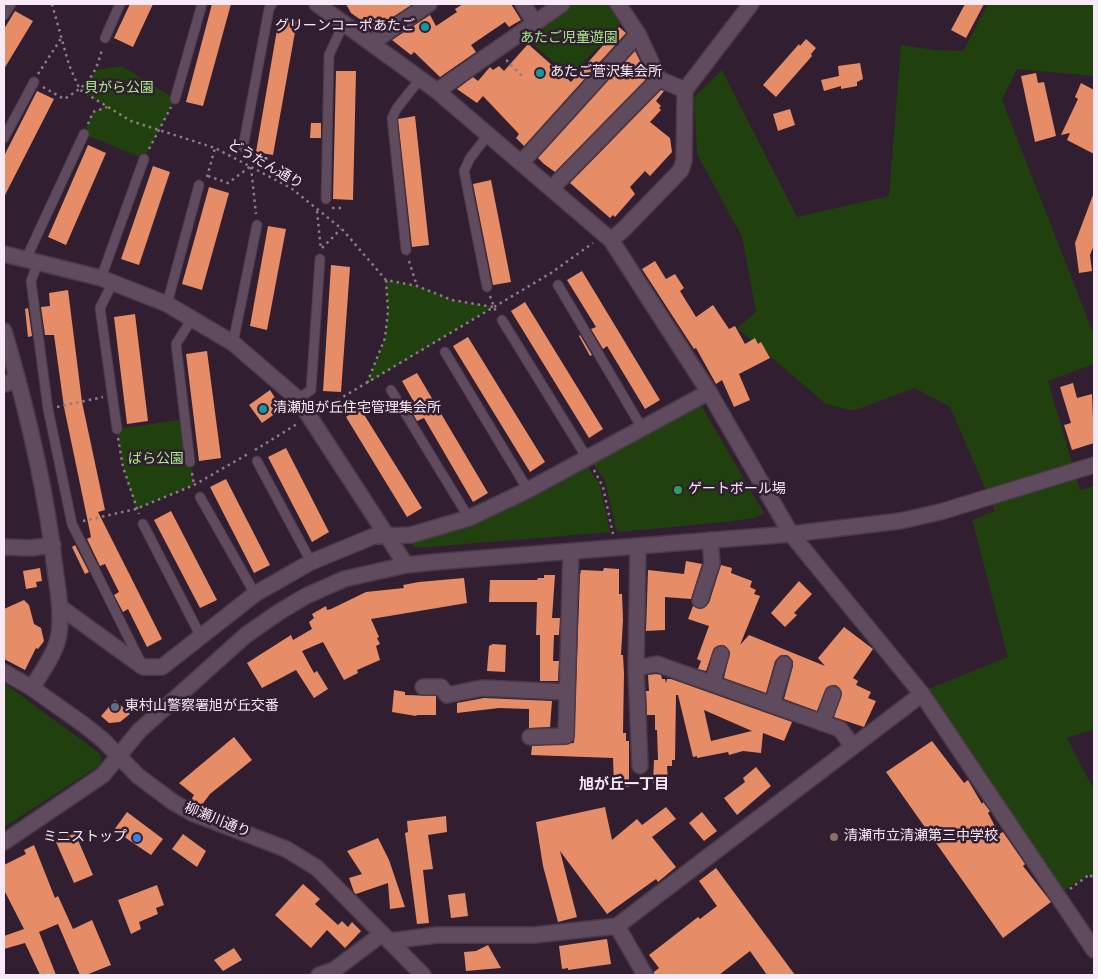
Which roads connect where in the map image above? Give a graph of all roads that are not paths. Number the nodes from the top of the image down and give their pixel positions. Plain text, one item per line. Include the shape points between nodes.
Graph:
1 (11, 4) edge
2 (120, 4) edge
3 (202, 4) edge
4 (272, 4) edge
5 (317, 4) edge
6 (429, 4) edge
7 (523, 4) edge
8 (562, 4) edge
9 (618, 4) edge
10 (749, 5) edge
11 (4, 15) edge
12 (535, 23) junction
13 (344, 24) junction
14 (638, 34) junction
15 (105, 38) road end
16 (371, 42) junction
17 (420, 79) junction
18 (659, 79) junction
19 (34, 82) road end
20 (685, 90) junction
21 (437, 91) junction
22 (176, 99) road end
23 (84, 134) road end
24 (488, 135) junction
25 (4, 138) edge
26 (243, 147) dead end
27 (144, 159) road end
28 (521, 163) junction
29 (199, 185) road end
30 (552, 188) junction
31 (326, 198) dead end
32 (257, 225) road end
33 (608, 237) junction
34 (406, 250) road end
35 (4, 254) edge
36 (320, 259) road end
37 (32, 260) junction
38 (107, 280) junction
39 (558, 285) dead end
40 (487, 288) dead end
41 (167, 304) junction
42 (192, 319) junction
43 (502, 320) dead end
44 (4, 331) edge
45 (233, 343) junction
46 (445, 352) dead end
47 (11, 382) edge
48 (391, 390) dead end
49 (708, 392) junction
50 (298, 399) junction
51 (642, 428) junction
52 (117, 429) road end
53 (587, 458) junction
54 (258, 461) dead end
55 (190, 462) dead end
56 (1094, 465) edge
57 (528, 490) junction
58 (200, 497) dead end
59 (469, 518) junction
60 (143, 524) dead end
61 (791, 534) junction
62 (387, 535) junction
63 (710, 540) junction
64 (53, 545) junction
65 (638, 546) junction
66 (4, 547) edge
67 (571, 552) junction
68 (311, 562) junction
69 (406, 565) junction
70 (255, 594) junction
71 (700, 600) dead end
72 (60, 607) junction
73 (201, 637) junction
74 (721, 654) dead end
75 (784, 664) dead end
76 (143, 667) junction
77 (636, 668) junction
78 (4, 672) edge
79 (712, 684) junction
80 (423, 687) dead end
81 (32, 688) junction
82 (567, 692) junction
83 (833, 694) dead end
84 (922, 694) junction
85 (772, 705) junction
86 (822, 723) junction
87 (530, 736) dead end
88 (852, 745) junction
89 (118, 757) junction
90 (640, 766) dead end
91 (4, 842) edge
92 (617, 926) junction
93 (386, 937) junction
94 (1094, 950) edge
95 (336, 973) edge
96 (319, 975) edge
97 (423, 975) edge
98 (645, 975) edge

1 - 11 lane
2 - 15 lane
3 - 22 lane
4 - 26 lane
5 - 13 street
6 - 16 street
7 - 12 street
8 - 12 street
9 - 14 street
10 - 20 street
12 - 21 street
13 - 16 street
13 - 31 lane via 329,55
14 - 18 street
14 - 28 street
16 - 17 street
17 - 21 street
17 - 34 lane via 392,118
18 - 20 street
18 - 30 street
19 - 25 lane
20 - 33 street via 682,170 623,230
21 - 24 street
23 - 37 lane
24 - 28 street
24 - 40 lane via 464,171
27 - 38 lane
28 - 30 street
29 - 41 lane
30 - 33 street
32 - 45 lane
33 - 49 street
35 - 37 street
36 - 50 lane via 311,390
37 - 38 street
37 - 76 lane via 31,281 48,409 72,524
38 - 41 street
38 - 52 lane via 100,308
39 - 51 lane
41 - 42 street
42 - 45 street
42 - 55 lane via 176,344
43 - 53 lane
44 - 47 street
45 - 50 street
46 - 57 lane
47 - 64 street via 28,419
48 - 59 lane
49 - 51 street
49 - 61 street
50 - 62 street
51 - 53 street
53 - 57 street
54 - 68 lane
56 - 61 street via 940,512 900,521
57 - 59 street
58 - 70 lane
59 - 62 street via 411,535
60 - 73 lane
61 - 63 street
61 - 84 street
62 - 68 street via 374,536
62 - 69 street
63 - 65 street
63 - 71 street via 712,563
64 - 66 street
64 - 72 street
65 - 67 street
65 - 77 street
67 - 69 street
67 - 82 street
68 - 70 street
69 - 89 street via 344,579 279,612 246,635 139,731
70 - 73 street
72 - 76 street
72 - 81 street via 56,644
73 - 76 street via 162,667
74 - 79 street
75 - 85 street
77 - 79 street via 657,664
77 - 90 street
78 - 81 street, 柳瀬川通り
79 - 85 street
80 - 82 street via 441,687 447,695 482,688
81 - 89 street, 柳瀬川通り via 90,730
82 - 87 street via 566,736
83 - 86 street
84 - 88 street
84 - 94 street
85 - 86 street
86 - 88 street via 840,729
88 - 92 street
89 - 91 street via 104,776
89 - 93 street, 柳瀬川通り via 145,781 192,813 286,849 317,868
92 - 93 street via 534,935
92 - 98 street
93 - 95 street
93 - 97 street, 柳瀬川通り
95 - 96 street

